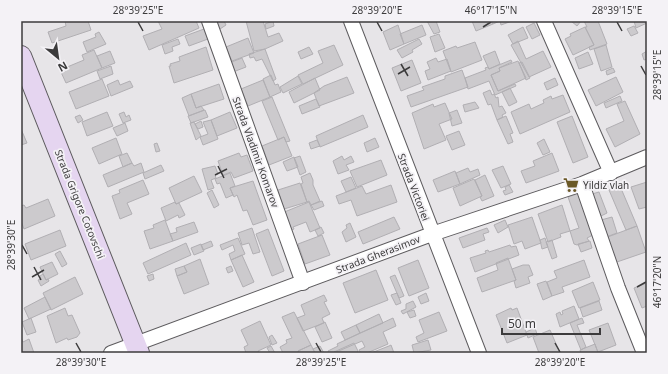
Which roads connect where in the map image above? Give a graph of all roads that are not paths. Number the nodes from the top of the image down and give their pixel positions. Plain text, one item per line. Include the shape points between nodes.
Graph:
1 (209, 21) edge
2 (351, 21) edge
3 (544, 21) edge
4 (21, 56) edge
5 (647, 157) edge
6 (611, 173) junction
7 (582, 184) junction
8 (432, 234) junction
9 (303, 282) junction
10 (137, 348) edge
11 (111, 353) edge
12 (479, 353) edge
13 (644, 353) edge

1 - 9 street, Strada Vladimir Komarov
2 - 8 street, Strada Victoriei
3 - 6 street
4 - 10 street, Strada Grigore Cotovschi
5 - 6 street, Strada Gherasimov
6 - 7 street, Strada Gherasimov
7 - 8 street, Strada Gherasimov
7 - 13 street via 618,288
8 - 9 street, Strada Gherasimov
8 - 12 street, Strada Victoriei
9 - 10 street, Strada Gherasimov
10 - 11 street, Strada Gherasimov

